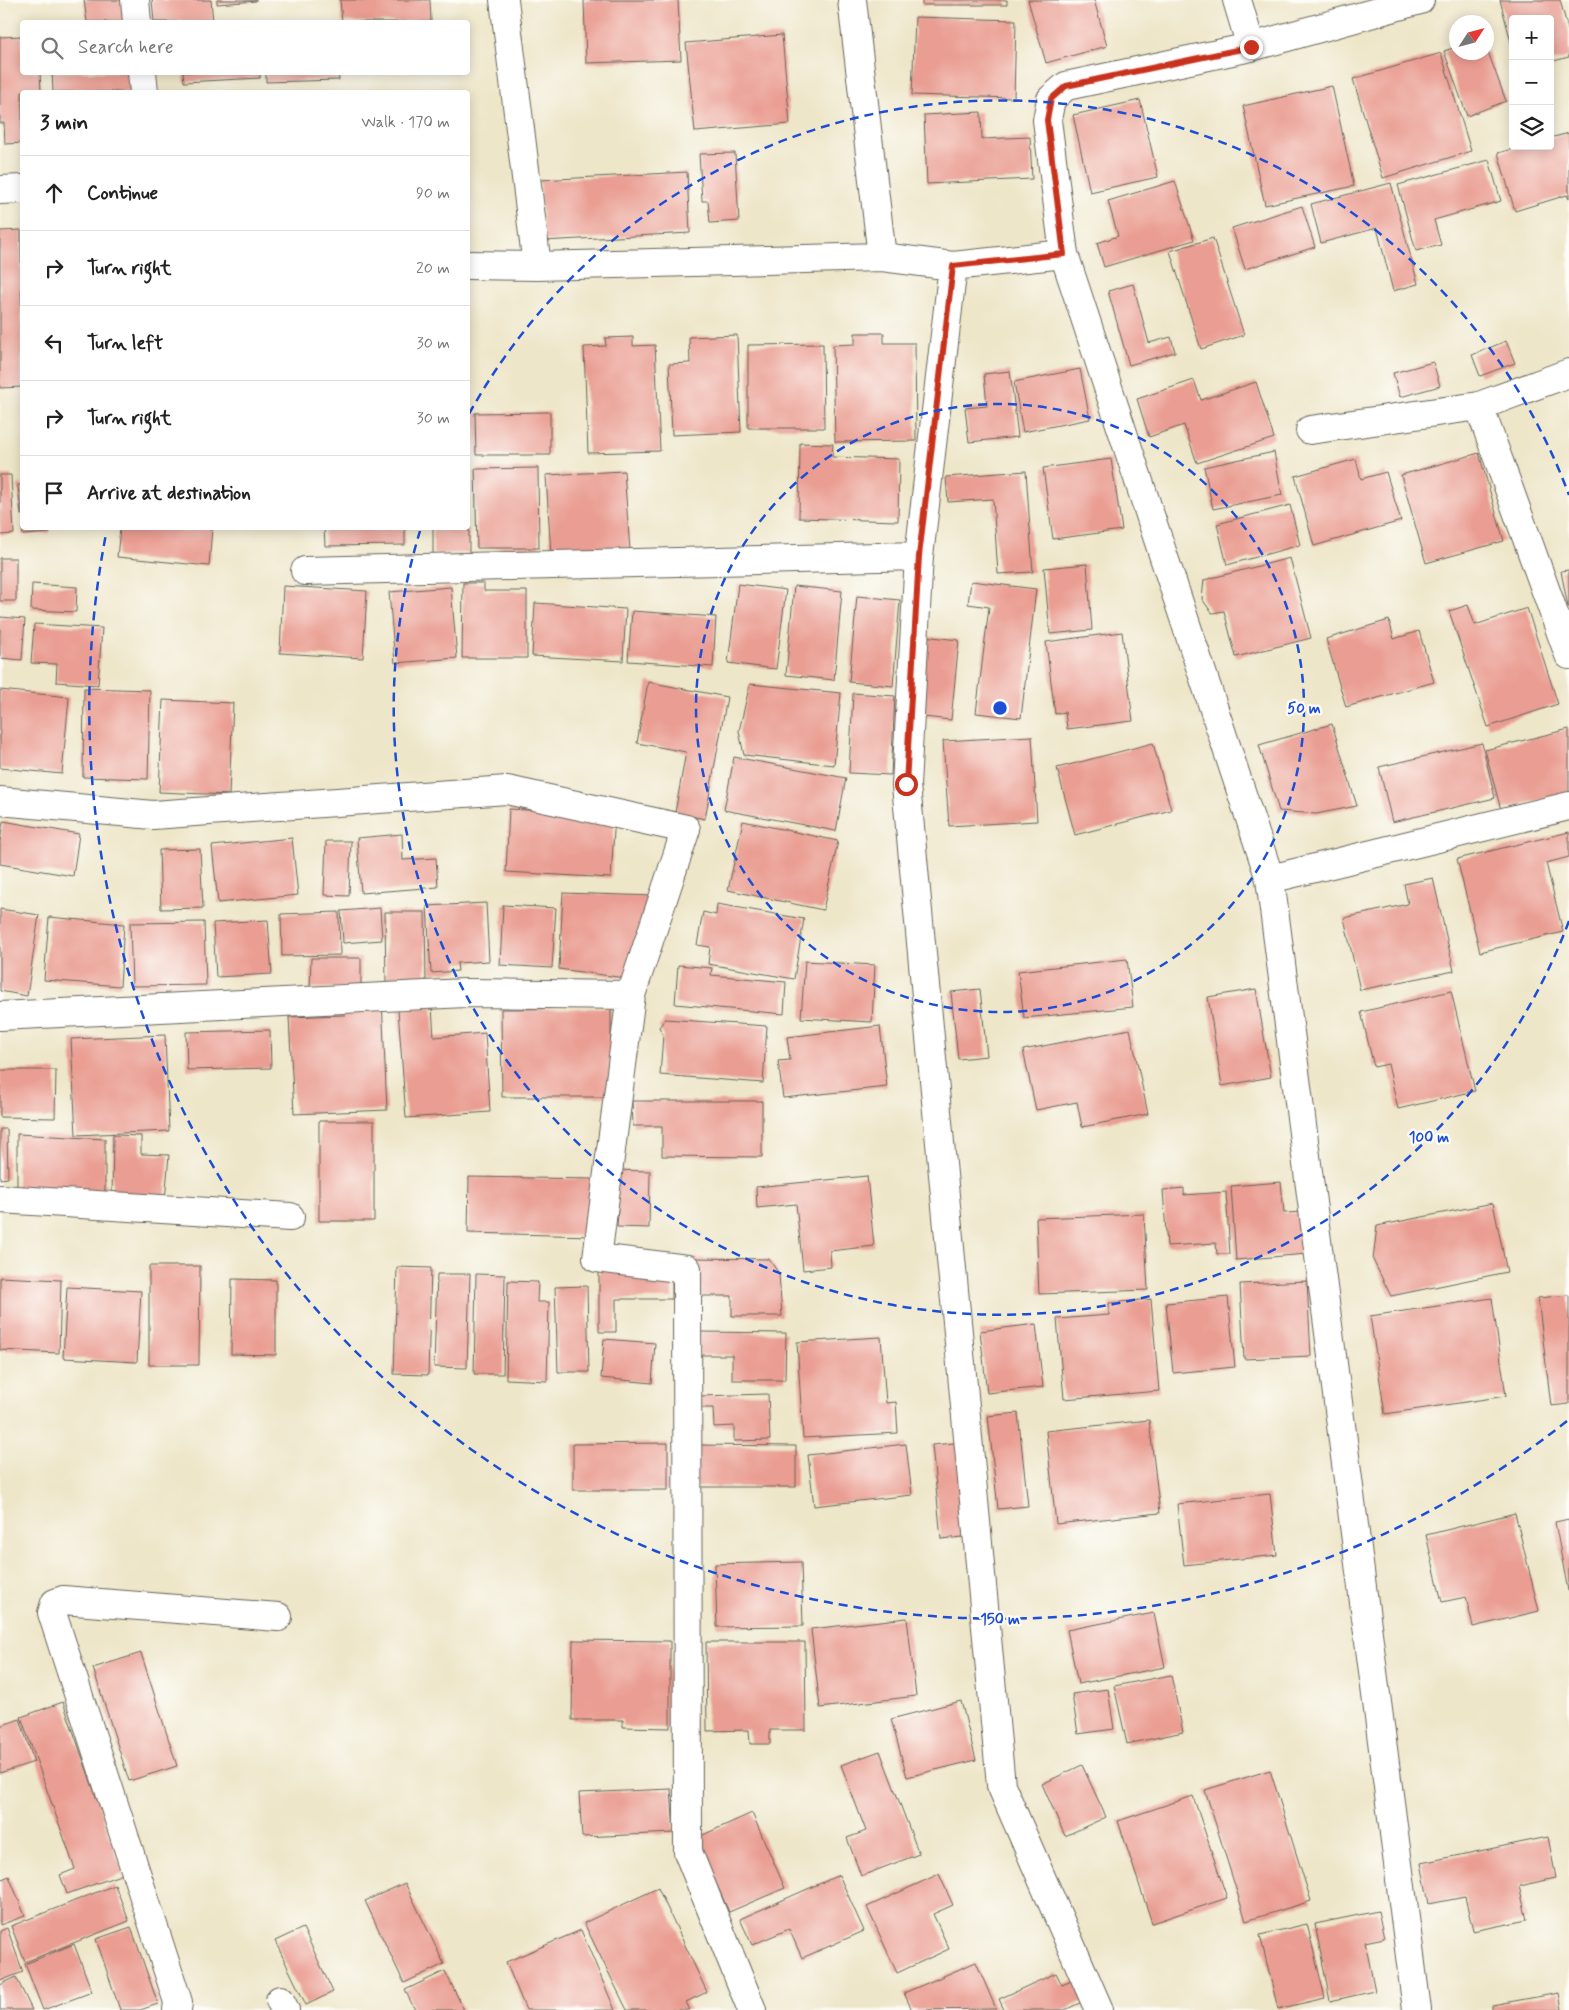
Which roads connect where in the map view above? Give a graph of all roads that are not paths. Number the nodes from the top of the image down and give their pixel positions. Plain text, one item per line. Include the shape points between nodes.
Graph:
1 (134, 0) edge
2 (504, 0) edge
3 (852, 0) edge
4 (1237, 0) edge
5 (1420, 0) edge
6 (137, 20) edge
7 (1251, 47) junction
8 (142, 75) edge
9 (144, 90) edge
10 (20, 189) edge
11 (0, 190) edge
12 (1064, 254) junction
13 (882, 257) junction
14 (470, 265) edge
15 (537, 266) junction
16 (953, 266) junction
17 (1569, 373) edge
18 (1480, 406) junction
19 (1310, 430) dead end
20 (919, 556) junction
21 (305, 571) dead end
22 (1569, 654) edge
23 (0, 801) edge
24 (1569, 806) edge
25 (1270, 879) junction
26 (631, 995) junction
27 (0, 1016) edge
28 (0, 1199) edge
29 (290, 1217) dead end
30 (278, 1617) dead end
31 (177, 2010) edge
32 (752, 2010) edge
33 (1100, 2010) edge
34 (1417, 2010) edge

1 - 6 street
2 - 15 street
3 - 13 street
4 - 7 street
5 - 7 street
7 - 12 street via 1066,86 1051,99 1047,120
8 - 9 street
10 - 11 street
12 - 16 street
12 - 25 street
13 - 15 street
13 - 16 street
14 - 15 street
16 - 20 street
17 - 18 street
18 - 19 street
18 - 22 street
20 - 21 street
20 - 33 street via 906,784 1001,1785
23 - 26 street via 153,815 508,790 686,829
24 - 25 street
25 - 34 street
26 - 27 street via 465,992
26 - 32 street via 597,1258 686,1269 688,1852
28 - 29 street
30 - 31 street via 63,1600 55,1602 52,1613 176,1996

